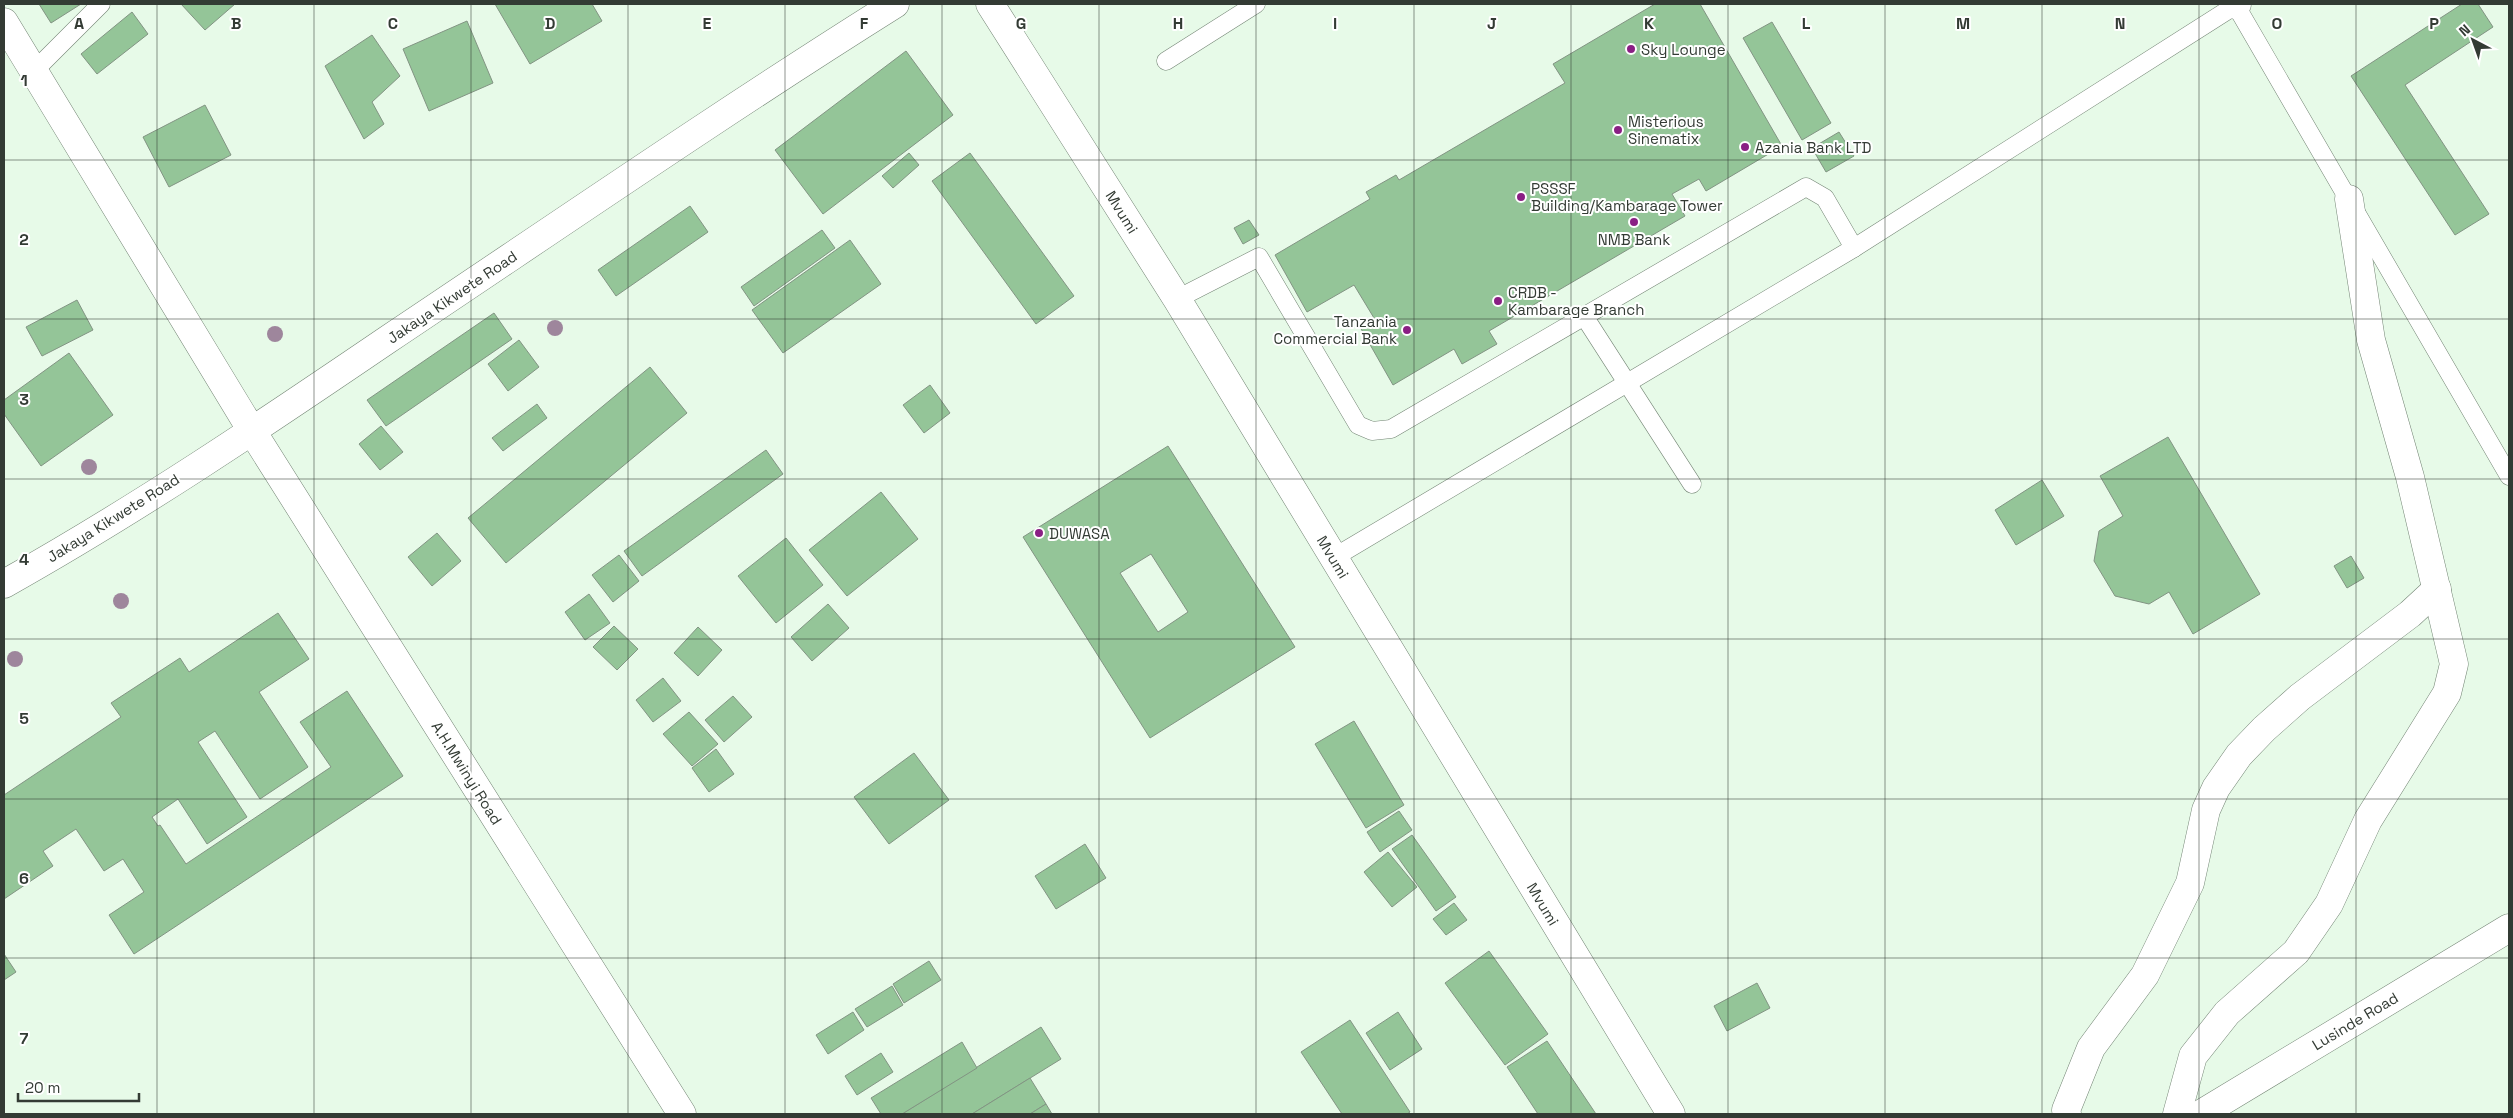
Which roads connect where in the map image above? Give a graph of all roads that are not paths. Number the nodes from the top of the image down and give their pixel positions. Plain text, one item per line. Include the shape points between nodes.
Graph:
1 (101, 4) edge
2 (896, 4) edge
3 (990, 4) edge
4 (1256, 4) edge
5 (2236, 4) edge
6 (4, 22) edge
7 (1166, 62) dead end
8 (34, 71) junction
9 (2349, 198) junction
10 (1854, 248) junction
11 (1176, 299) junction
12 (1584, 316) junction
13 (1628, 384) junction
14 (252, 431) junction
15 (2509, 476) edge
16 (1692, 484) dead end
17 (1333, 558) junction
18 (4, 584) edge
19 (2436, 590) junction
20 (2509, 928) edge
21 (682, 1114) edge
22 (1671, 1114) edge
23 (2067, 1114) edge
24 (2177, 1114) edge
25 (2201, 1114) edge

1 - 8 lane
2 - 14 street, Jakaya Kikwete Road via 765,86
3 - 11 street, Mvumi
4 - 7 lane
5 - 9 lane
5 - 10 lane
6 - 8 street, A.H.Mwinyi Road
8 - 14 street, A.H.Mwinyi Road
9 - 15 lane
9 - 19 street via 2371,340 2410,477
10 - 12 lane via 1825,198 1806,186
10 - 13 lane
11 - 12 lane via 1259,257 1358,425 1372,431 1391,428
11 - 17 street, Mvumi
12 - 13 lane
13 - 16 lane
13 - 17 lane
14 - 18 street, Jakaya Kikwete Road
14 - 21 street, A.H.Mwinyi Road
17 - 22 street, Mvumi
19 - 23 street via 2410,614 2300,697 2239,754 2216,788 2206,810 2190,883 2145,974 2091,1048
19 - 24 street via 2454,664 2447,693 2368,820 2330,904 2296,952 2227,1013 2193,1056
20 - 25 street, Lusinde Road

